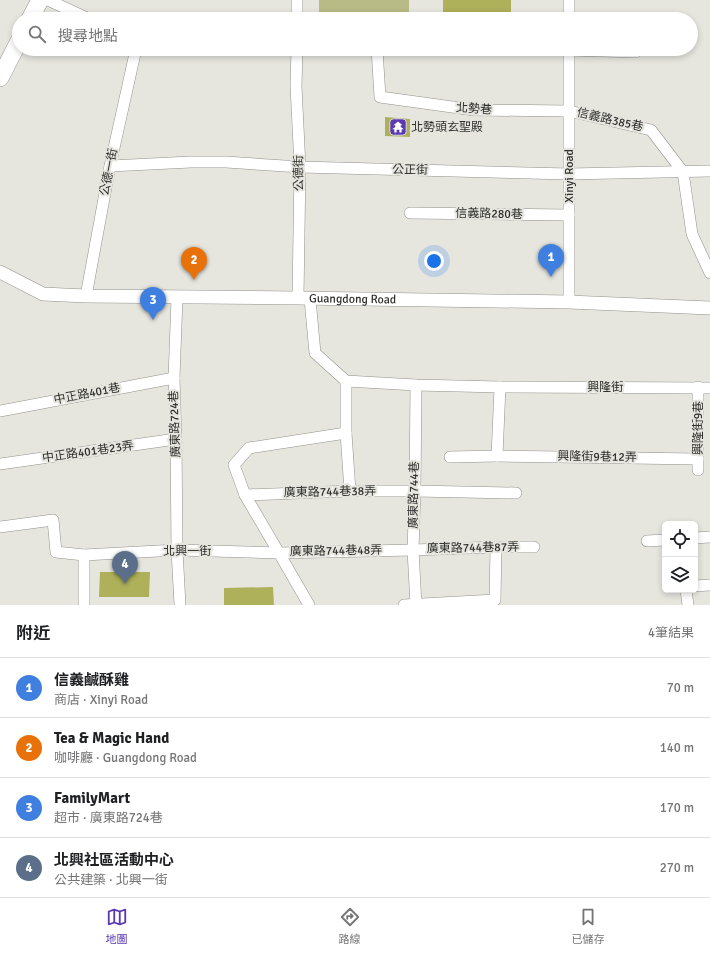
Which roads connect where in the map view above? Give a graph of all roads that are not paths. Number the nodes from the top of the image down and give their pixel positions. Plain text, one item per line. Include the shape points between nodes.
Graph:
1 (40, 0) edge
2 (48, 0) edge
3 (297, 0) edge
4 (569, 0) edge
5 (34, 12) edge
6 (74, 12) edge
7 (297, 12) edge
8 (569, 12) edge
9 (12, 55) edge
10 (134, 56) edge
11 (298, 56) edge
12 (377, 56) edge
13 (569, 56) edge
14 (0, 78) edge
15 (569, 111) junction
16 (110, 166) junction
17 (300, 167) junction
18 (710, 171) edge
19 (682, 172) junction
20 (569, 174) junction
21 (410, 213) dead end
22 (569, 215) junction
23 (706, 254) edge
24 (0, 272) edge
25 (710, 273) edge
26 (86, 296) junction
27 (177, 298) junction
28 (304, 298) junction
29 (569, 302) junction
30 (710, 308) edge
31 (174, 378) junction
32 (346, 381) junction
33 (416, 385) junction
34 (500, 387) junction
35 (698, 387) junction
36 (710, 388) edge
37 (0, 411) edge
38 (346, 434) junction
39 (176, 439) junction
40 (497, 456) junction
41 (450, 457) dead end
42 (0, 464) edge
43 (698, 464) joint
44 (415, 491) junction
45 (350, 492) junction
46 (516, 493) dead end
47 (245, 495) junction
48 (0, 527) edge
49 (710, 536) edge
50 (698, 538) edge
51 (662, 540) edge
52 (647, 541) dead end
53 (496, 547) junction
54 (534, 547) dead end
55 (177, 550) junction
56 (413, 550) junction
57 (279, 553) junction
58 (84, 555) junction
59 (710, 585) edge
60 (698, 586) edge
61 (686, 593) edge
62 (84, 605) edge
63 (180, 605) edge
64 (309, 605) edge
65 (404, 605) edge
66 (416, 605) edge
67 (688, 605) edge

1 - 5 main road
2 - 6 street
3 - 7 street
4 - 8 street
9 - 14 main road
10 - 16 street, 公德一街
11 - 17 street, 公德街 via 296,86
12 - 15 street, 北勢巷 via 380,97 474,110
13 - 15 street, Xinyi Road
15 - 19 street, 信義路385巷 via 651,130
15 - 20 street, Xinyi Road
16 - 17 street, 公正街 via 226,162
16 - 26 street, 公德一街
17 - 20 street, 公正街
17 - 28 street, 公德街
18 - 19 street, 公正街
19 - 20 street, 公正街
19 - 23 street via 692,234
20 - 22 street, Xinyi Road
21 - 22 street, 信義路280巷
22 - 29 street, Xinyi Road
23 - 25 street
24 - 26 street, Guangdong Road via 43,294
26 - 27 street, Guangdong Road
27 - 28 street, Guangdong Road
27 - 31 street, 廣東路724巷
28 - 29 street, Guangdong Road
28 - 32 street via 316,353
29 - 30 street, Guangdong Road
31 - 37 street, 中正路401巷
31 - 39 street, 廣東路724巷
32 - 33 street
32 - 38 street
33 - 34 street
33 - 44 street, 廣東路744巷
34 - 35 street, 興隆街
34 - 40 street
35 - 36 street, 興隆街
35 - 43 street, 興隆街9巷
38 - 45 street
38 - 47 street, 廣東路744巷48弄 via 249,448 234,465
39 - 42 street, 中正路401巷23弄
39 - 55 street, 廣東路724巷
40 - 41 street, 興隆街9巷12弄
40 - 43 street, 興隆街9巷12弄
44 - 45 street, 廣東路744巷38弄
44 - 46 street, 廣東路744巷38弄
44 - 56 street, 廣東路744巷
45 - 47 street, 廣東路744巷38弄
47 - 57 street, 廣東路744巷48弄
48 - 58 street, 北興一街 via 53,520 56,552
49 - 50 street
51 - 52 street
53 - 54 street, 廣東路744巷87弄
53 - 56 street, 廣東路744巷87弄
53 - 66 street via 495,600
55 - 57 street, 北興一街
55 - 58 street, 北興一街
55 - 63 street, 廣東路724巷
56 - 57 street, 廣東路744巷48弄
56 - 66 street, 廣東路744巷
57 - 64 street
58 - 62 street
59 - 60 street
61 - 67 street
65 - 66 street

